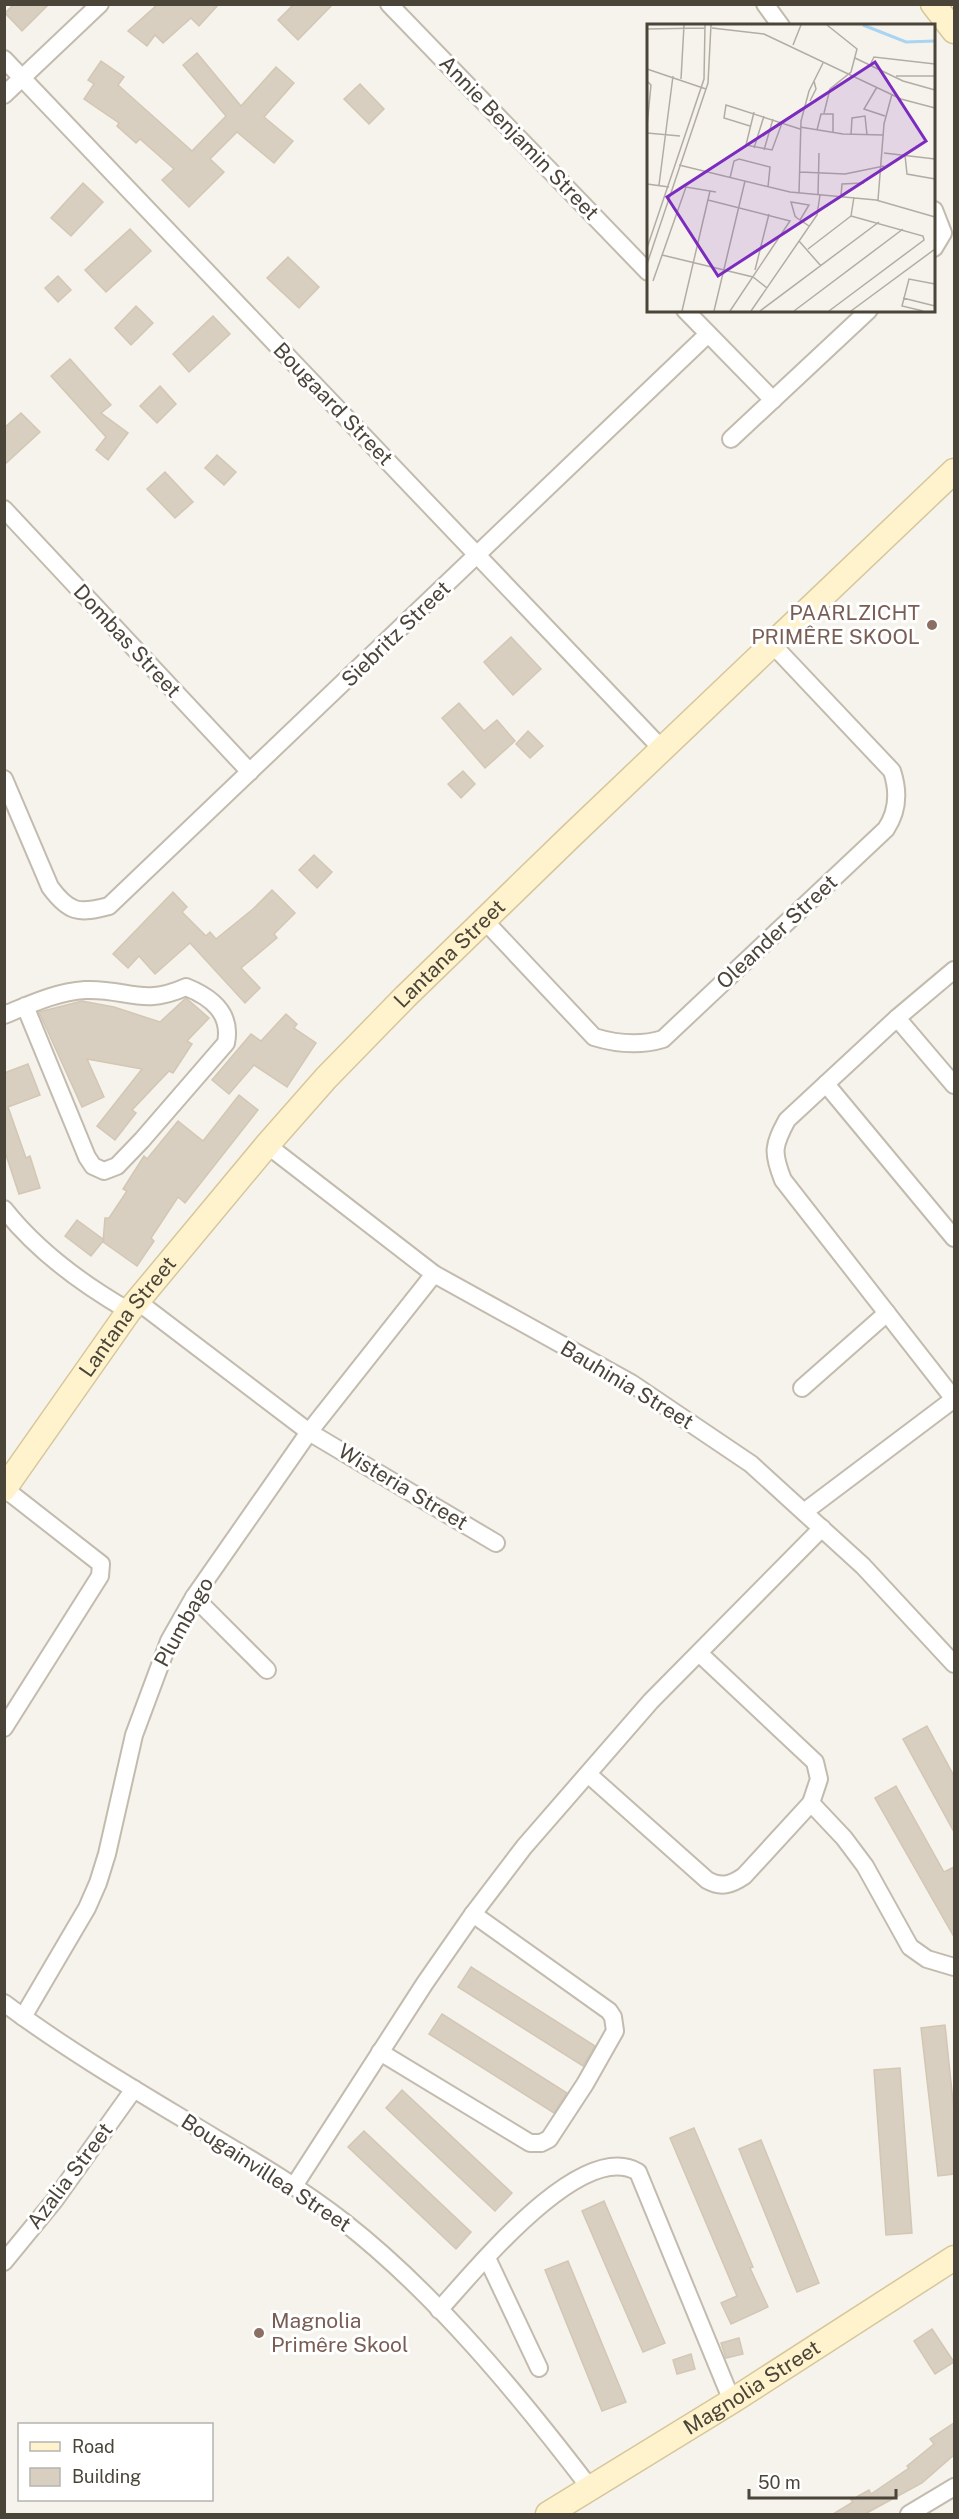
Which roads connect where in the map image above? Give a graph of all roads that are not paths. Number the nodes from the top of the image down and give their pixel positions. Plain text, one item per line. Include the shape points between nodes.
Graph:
1 (100, 4) edge
2 (389, 4) edge
3 (765, 4) edge
4 (933, 4) edge
5 (780, 24) edge
6 (954, 31) edge
7 (4, 59) edge
8 (22, 78) junction
9 (4, 95) edge
10 (935, 215) edge
11 (935, 245) edge
12 (647, 271) edge
13 (687, 312) edge
14 (866, 312) edge
15 (708, 334) junction
16 (773, 400) junction
17 (731, 439) dead end
18 (954, 471) edge
19 (4, 509) edge
20 (478, 556) junction
21 (772, 644) junction
22 (662, 749) junction
23 (250, 772) junction
24 (4, 779) edge
25 (484, 920) junction
26 (954, 970) edge
27 (25, 1006) junction
28 (4, 1015) edge
29 (897, 1018) junction
30 (826, 1084) junction
31 (954, 1085) edge
32 (267, 1145) junction
33 (4, 1209) edge
34 (954, 1238) edge
35 (434, 1274) junction
36 (133, 1306) junction
37 (887, 1313) junction
38 (802, 1388) dead end
39 (954, 1399) edge
40 (309, 1432) junction
41 (5, 1489) edge
42 (804, 1512) junction
43 (822, 1528) junction
44 (496, 1543) dead end
45 (194, 1597) junction
46 (700, 1654) junction
47 (954, 1665) edge
48 (267, 1670) dead end
49 (4, 1728) edge
50 (588, 1774) junction
51 (811, 1803) junction
52 (472, 1914) junction
53 (954, 1967) edge
54 (4, 2003) edge
55 (23, 2017) junction
56 (380, 2052) junction
57 (134, 2089) junction
58 (294, 2187) junction
59 (487, 2258) junction
60 (954, 2258) edge
61 (4, 2262) edge
62 (439, 2310) junction
63 (539, 2368) dead end
64 (732, 2401) junction
65 (954, 2487) edge
66 (590, 2488) junction
67 (548, 2514) edge
68 (909, 2514) edge

1 - 8 street
2 - 12 street, Annie Benjamin Street
3 - 5 street
4 - 6 street
7 - 8 street, Bougaard Street
8 - 9 street
8 - 20 street, Bougaard Street
10 - 11 street via 942,233
13 - 15 street
14 - 16 street
15 - 16 street
15 - 20 street, Siebritz Street
16 - 17 street
18 - 21 street, Lantana Street
19 - 23 street, Dombas Street
20 - 22 street, Bougaard Street
20 - 23 street, Siebritz Street
21 - 22 street, Lantana Street
21 - 25 street, Oleander Street via 892,771 896,783 895,816 886,830 663,1039 646,1044 611,1042 594,1036
22 - 25 street, Lantana Street
23 - 24 street, Siebritz Street via 109,906 89,911 73,910 50,887
25 - 32 street, Lantana Street via 326,1078
26 - 29 street
27 - 27 street via 56,993 115,991 155,997 186,987 219,1009 228,1030 226,1043 142,1140 117,1166 104,1171 93,1166 87,1157
27 - 28 street
29 - 30 street
29 - 31 street
30 - 34 street
30 - 37 street via 787,1120 776,1142 775,1158 783,1180
32 - 35 street, Bauhinia Street
32 - 36 street, Lantana Street
33 - 36 street, Wisteria Street via 43,1251 74,1276
35 - 40 street, Plumbago
35 - 42 street, Bauhinia Street via 631,1383 751,1464
36 - 40 street, Wisteria Street
36 - 41 street, Lantana Street
37 - 38 street
37 - 39 street
39 - 42 street
40 - 44 street, Wisteria Street
40 - 45 street, Plumbago
41 - 49 street via 101,1568 100,1576
42 - 43 street, Bauhinia Street
43 - 46 street
43 - 47 street, Bauhinia Street via 863,1566
45 - 48 street
45 - 55 street, Plumbago via 169,1641 134,1735 98,1883
46 - 50 street via 651,1701
46 - 51 street via 815,1762 819,1779
50 - 51 street via 707,1880 724,1886 744,1876
50 - 52 street via 524,1846
51 - 53 street via 864,1866 910,1947 927,1959
52 - 56 street
52 - 56 street via 613,2017 615,2031 549,2139 530,2143
54 - 55 street, Bougainvillea Street
55 - 57 street, Bougainvillea Street
56 - 58 street
57 - 58 street, Bougainvillea Street
57 - 61 street, Azalia Street via 54,2201
58 - 62 street, Bougainvillea Street via 380,2251
59 - 62 street
59 - 63 street
59 - 64 street via 566,2184 616,2165 638,2172
60 - 64 street, Magnolia Street
62 - 66 street, Bougainvillea Street via 553,2439
64 - 66 street, Magnolia Street
65 - 68 street
66 - 67 street, Magnolia Street

